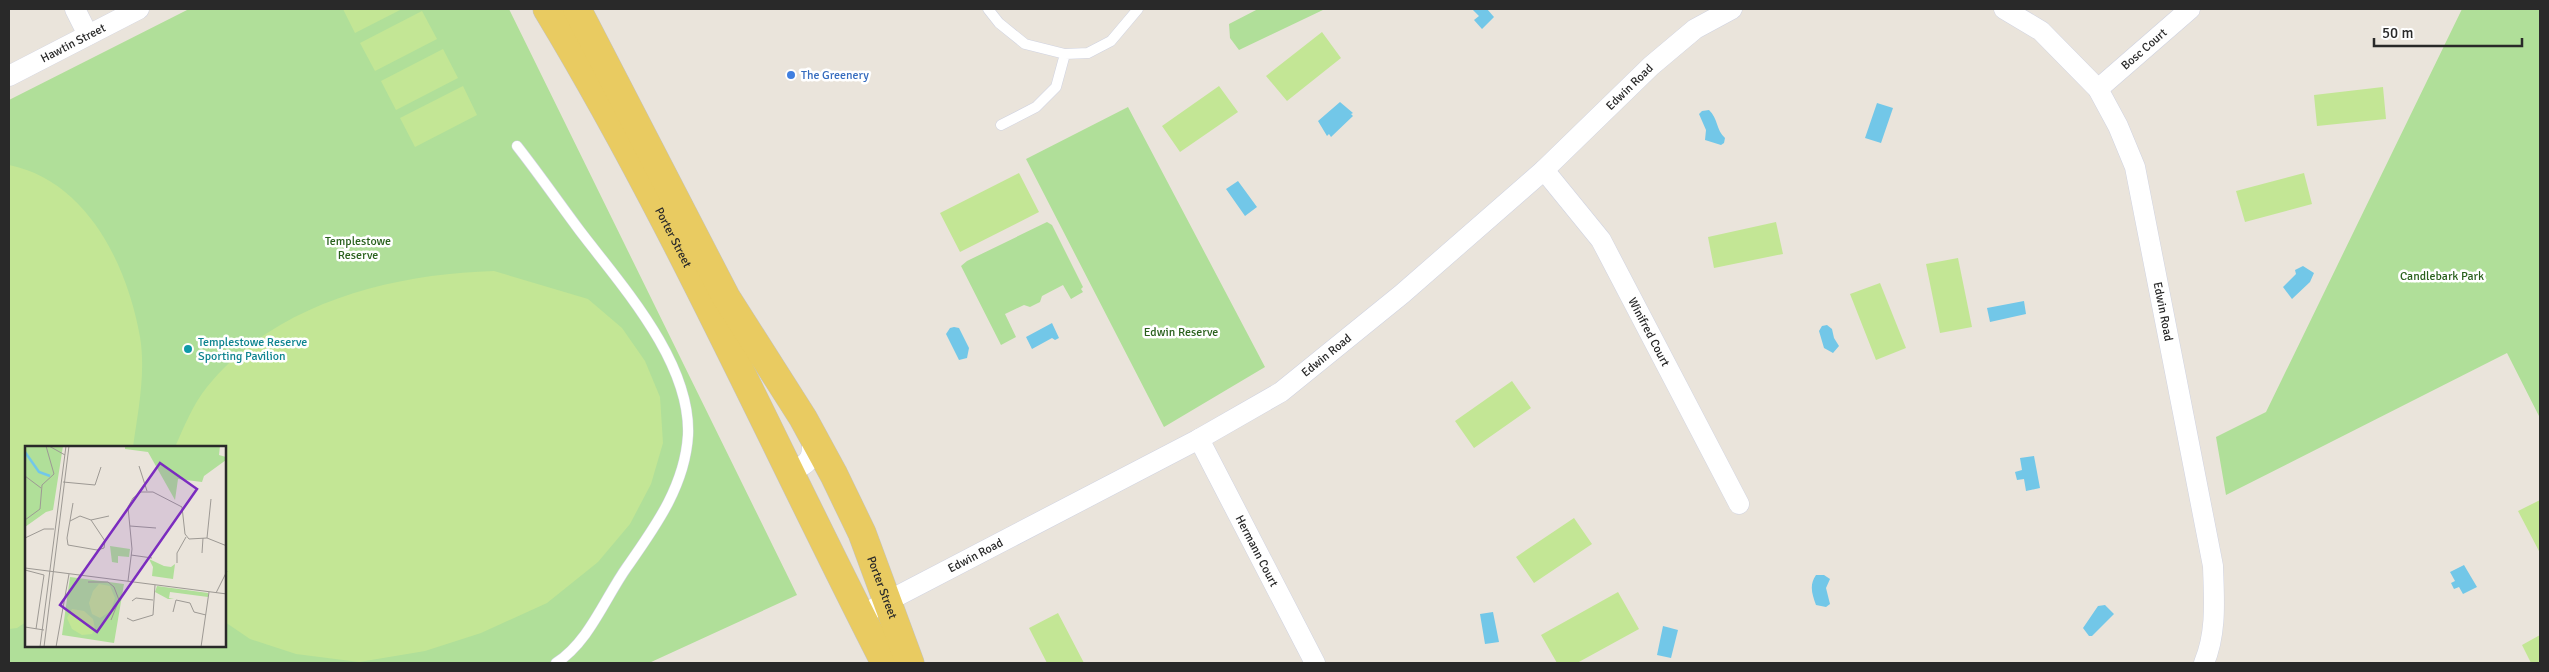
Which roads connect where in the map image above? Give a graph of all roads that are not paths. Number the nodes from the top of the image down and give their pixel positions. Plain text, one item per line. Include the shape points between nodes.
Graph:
1 (75, 9) edge
2 (139, 9) edge
3 (547, 9) edge
4 (576, 9) edge
5 (988, 9) edge
6 (1138, 9) edge
7 (1732, 9) edge
8 (2004, 9) edge
9 (2190, 9) edge
10 (88, 35) junction
11 (1065, 54) junction
12 (9, 76) edge
13 (2098, 89) junction
14 (1001, 125) dead end
15 (517, 146) dead end
16 (1544, 170) junction
17 (811, 432) junction
18 (1199, 438) junction
19 (790, 471) junction
20 (1739, 504) dead end
21 (888, 602) junction
22 (861, 615) junction
23 (556, 663) edge
24 (885, 663) edge
25 (910, 663) edge
26 (1315, 663) edge
27 (2204, 663) edge

1 - 10 street
2 - 10 street, Hawtin Street
3 - 19 main road, Porter Street via 642,178
4 - 17 main road, Porter Street via 726,297
5 - 11 lane via 999,23 1025,44
6 - 11 lane via 1111,41 1088,53
7 - 16 street, Edwin Road via 1695,29 1650,66
8 - 13 street, Edwin Road via 2041,31
9 - 13 street, Bosc Court
10 - 12 street, Hawtin Street
11 - 14 lane via 1056,87 1036,107
13 - 27 street, Edwin Road via 2135,167 2213,566 2212,637
15 - 23 lane via 649,324 678,382 688,434 680,476 657,524 609,592 584,638
16 - 18 street, Edwin Road via 1402,294 1281,392
16 - 20 street, Winifred Court via 1601,240
17 - 19 street via 813,450 810,460 801,468
17 - 21 main road, Porter Street via 862,533
18 - 21 street, Edwin Road
18 - 26 street, Hermann Court
19 - 22 main road, Porter Street
21 - 22 street, Edwin Road
21 - 25 main road, Porter Street
22 - 24 main road, Porter Street

